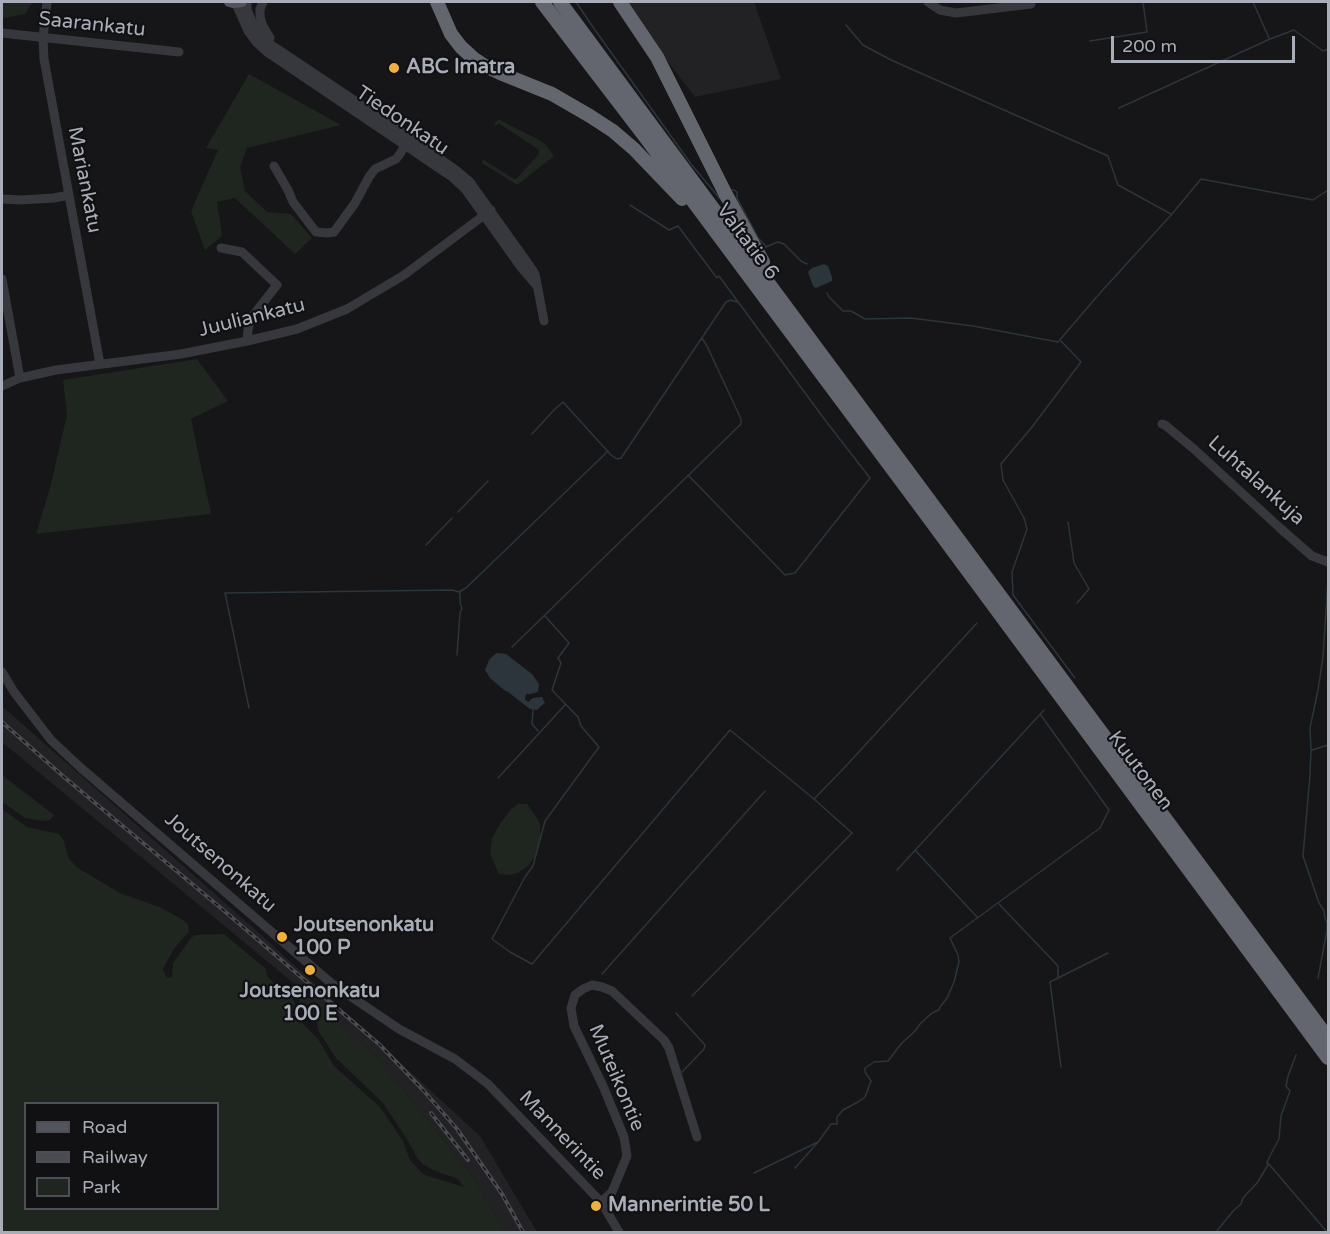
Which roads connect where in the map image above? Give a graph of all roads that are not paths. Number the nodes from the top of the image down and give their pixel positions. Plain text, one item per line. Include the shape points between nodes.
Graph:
1 (47, 2) edge
2 (235, 2) edge
3 (247, 2) edge
4 (263, 2) edge
5 (437, 2) edge
6 (542, 2) edge
7 (560, 2) edge
8 (620, 2) edge
9 (928, 2) edge
10 (1031, 4) dead end
11 (2, 33) edge
12 (43, 38) junction
13 (179, 52) dead end
14 (280, 52) junction
15 (407, 141) junction
16 (274, 166) dead end
17 (69, 195) junction
18 (2, 199) edge
19 (487, 213) junction
20 (221, 248) dead end
21 (744, 271) junction
22 (2, 279) edge
23 (544, 321) dead end
24 (808, 335) junction
25 (247, 341) junction
26 (100, 364) junction
27 (20, 378) junction
28 (2, 386) edge
29 (1162, 424) dead end
30 (924, 502) junction
31 (1329, 562) edge
32 (2, 672) edge
33 (1329, 1038) edge
34 (1329, 1058) edge
35 (472, 1071) joint
36 (697, 1137) dead end
37 (601, 1202) junction
38 (619, 1233) edge

1 - 12 street, Mariankatu
2 - 15 street, Tiedonkatu via 248,31 267,52
3 - 14 street, Tiedonkatu via 249,16 258,31
4 - 14 street, Tiedonkatu via 262,24
5 - 21 highway via 451,34 473,58 573,105 634,149
6 - 21 highway, Valtatie 6
7 - 24 highway, Valtatie 6
8 - 24 highway via 657,57 742,225
9 - 10 street via 940,10 956,13
11 - 12 street, Saarankatu
12 - 13 street, Saarankatu
12 - 17 street, Mariankatu
14 - 15 street, Tiedonkatu
15 - 16 street via 396,159 375,169 334,232 316,232 292,202
15 - 19 street, Tiedonkatu via 452,177
17 - 18 street
17 - 26 street, Mariankatu
19 - 23 street, Tiedonkatu via 537,286
19 - 25 street, Juuliankatu via 404,275 347,309
20 - 25 street via 242,252 277,285 251,318
21 - 30 highway, Valtatie 6
22 - 27 street
24 - 30 highway, Valtatie 6
25 - 26 street, Juuliankatu
26 - 27 street, Juuliankatu
27 - 28 street, Juuliankatu
29 - 31 street, Luhtalankuja via 1312,556
30 - 33 highway, Kuutonen
30 - 34 highway, Kuutonen
32 - 35 street, Joutsenonkatu via 51,740 331,983 389,1023
35 - 37 street, Mannerintie
36 - 37 street, Muteikontie via 664,1040 612,991 592,985 583,989 575,995 571,1008 574,1026 624,1137 627,1156 612,1192
37 - 38 street, Mannerintie

